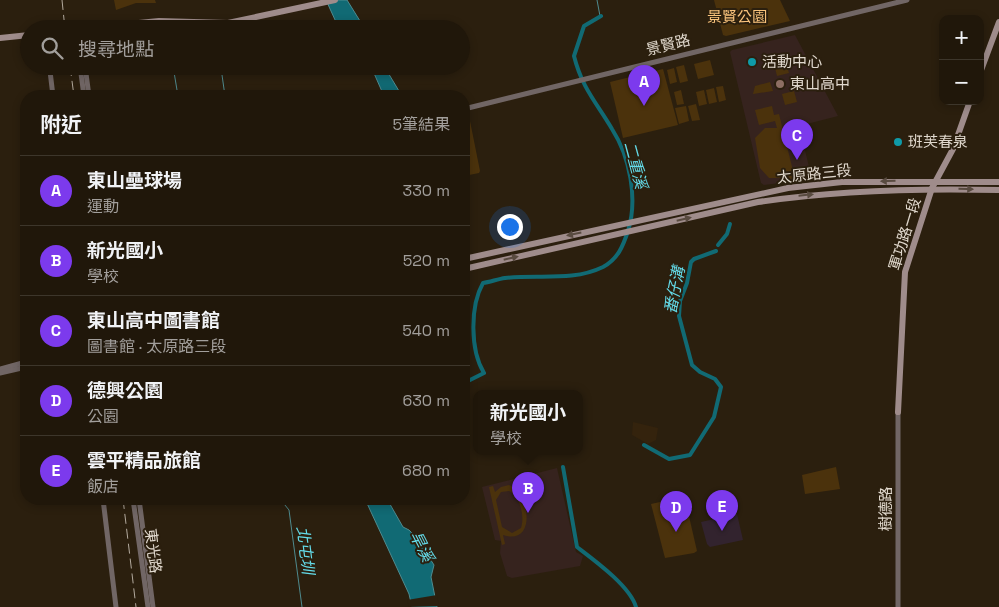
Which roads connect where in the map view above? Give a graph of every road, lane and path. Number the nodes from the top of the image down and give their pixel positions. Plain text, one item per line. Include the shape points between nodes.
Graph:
1 (335, 0) edge
2 (907, 0) edge
3 (242, 20) edge
4 (999, 22) edge
5 (20, 36) edge
6 (0, 38) edge
7 (984, 62) edge
8 (51, 75) edge
9 (81, 75) edge
10 (87, 75) edge
11 (53, 90) edge
12 (83, 90) edge
13 (88, 90) edge
14 (969, 105) edge
15 (470, 108) edge
16 (937, 181) junction
17 (999, 182) edge
18 (932, 188) junction
19 (999, 190) edge
20 (470, 258) edge
21 (470, 268) edge
22 (20, 364) edge
23 (20, 368) edge
24 (0, 369) edge
25 (0, 373) edge
26 (898, 412) joint
27 (104, 505) edge
28 (134, 505) edge
29 (140, 505) edge
30 (116, 607) edge
31 (148, 607) edge
32 (153, 607) edge
33 (898, 607) edge

1 - 3 main road
2 - 15 street, 景賢路
4 - 7 main road
5 - 6 main road
8 - 11 street
9 - 12 street
10 - 13 street
14 - 16 main road, 軍功路一段
16 - 17 main road, 太原路三段
16 - 18 main road, 軍功路一段
16 -> 20 main road, 太原路三段 via 816,184 756,193
18 -> 19 main road, 太原路三段
21 -> 18 main road, 太原路三段 via 758,202 807,194
18 - 26 main road, 軍功路一段 via 904,272
22 - 24 street
23 - 25 street
26 - 33 street, 樹德路
27 - 30 street
28 - 31 street, 東光路
29 - 32 street, 東光路

